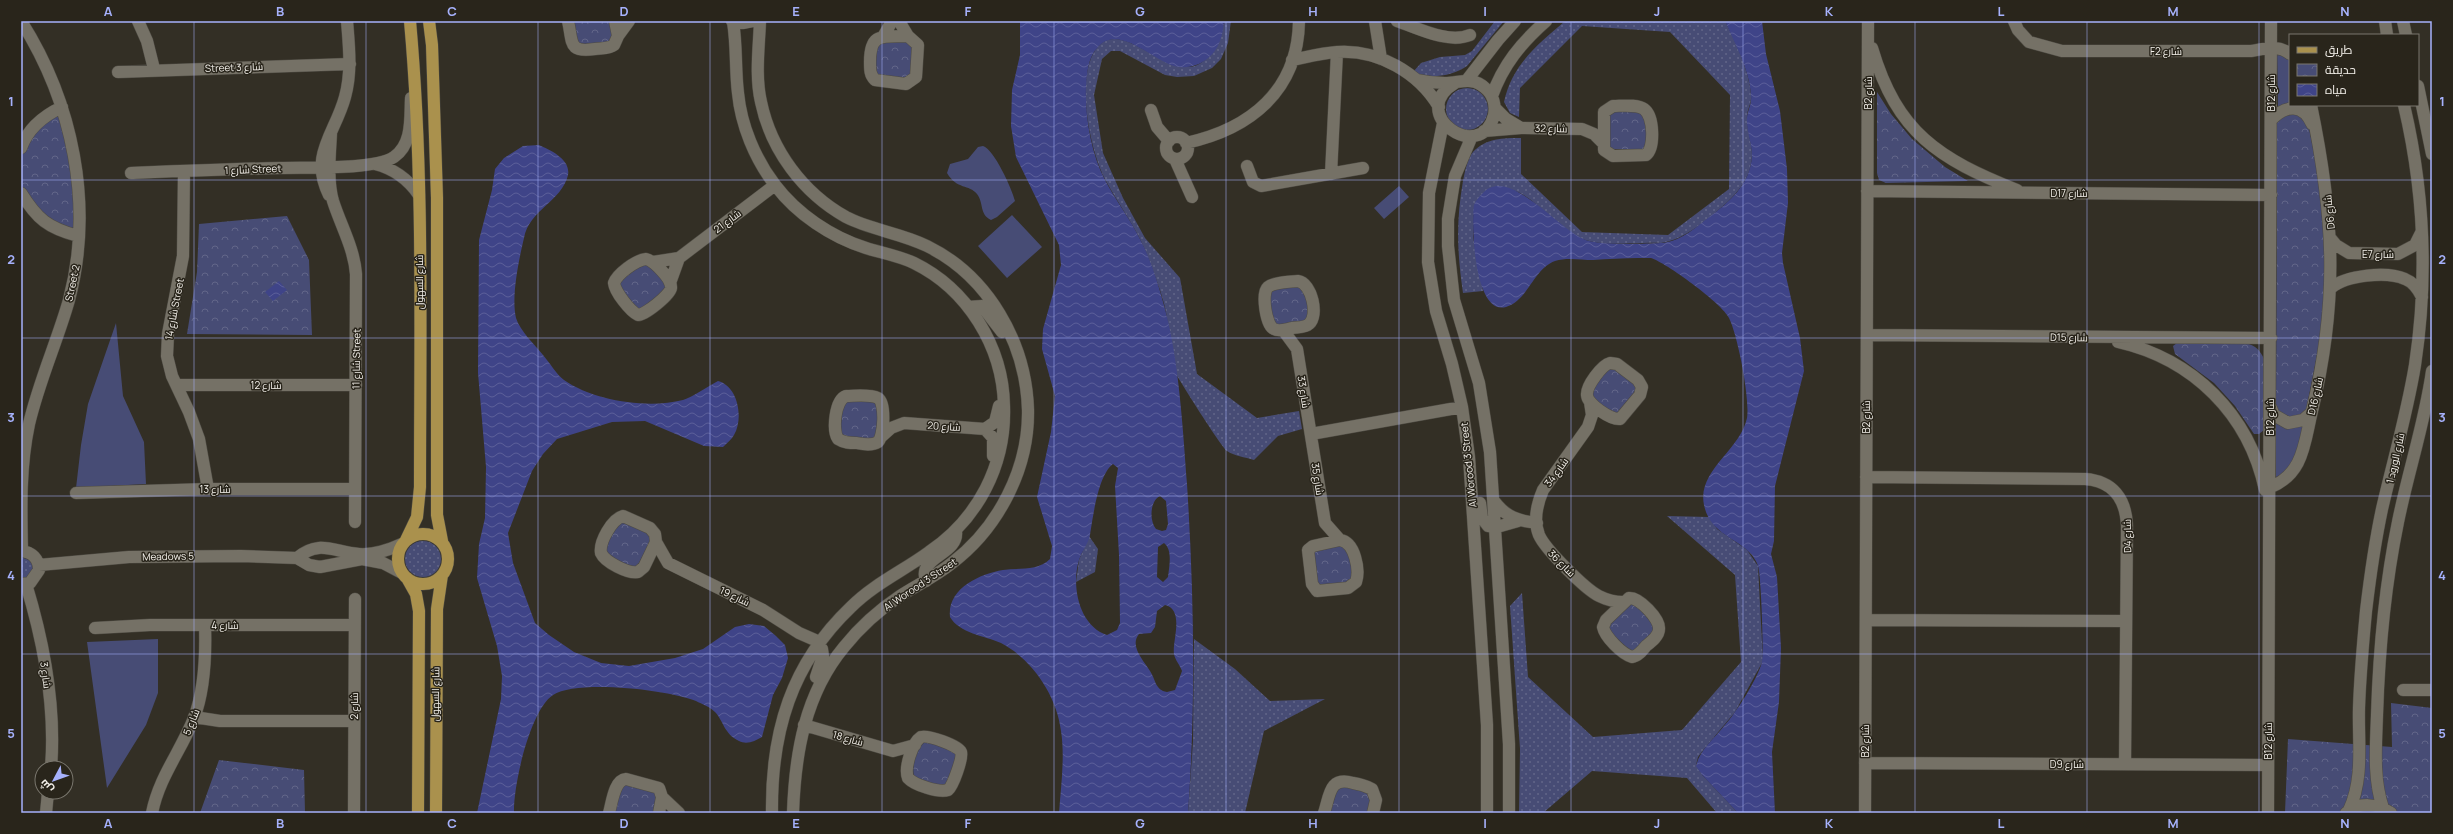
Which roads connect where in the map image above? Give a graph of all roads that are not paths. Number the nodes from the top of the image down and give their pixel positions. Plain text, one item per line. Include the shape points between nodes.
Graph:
1 (21, 21) edge
2 (138, 21) edge
3 (347, 21) edge
4 (410, 21) edge
5 (429, 21) edge
6 (568, 21) edge
7 (616, 21) edge
8 (629, 21) edge
9 (733, 21) edge
10 (753, 21) edge
11 (760, 21) edge
12 (892, 21) edge
13 (898, 21) edge
14 (1299, 21) edge
15 (1375, 21) edge
16 (1397, 21) edge
17 (1515, 21) edge
18 (1546, 21) edge
19 (2008, 21) edge
20 (2014, 21) edge
21 (2271, 21) edge
22 (2385, 21) edge
23 (2403, 21) edge
24 (1868, 23) edge
25 (2387, 34) edge
26 (2406, 34) edge
27 (1470, 35) dead end
28 (618, 36) junction
29 (908, 36) junction
30 (883, 37) junction
31 (2271, 48) junction
32 (2062, 51) junction
33 (1337, 52) junction
34 (2289, 53) edge
35 (1381, 59) junction
36 (1292, 60) junction
37 (350, 64) junction
38 (154, 69) junction
39 (415, 70) junction
40 (118, 72) dead end
41 (1418, 80) junction
42 (1467, 80) junction
43 (433, 83) junction
44 (1455, 83) junction
45 (415, 84) junction
46 (2419, 91) edge
47 (1493, 102) junction
48 (2311, 106) edge
49 (2404, 106) edge
50 (62, 107) junction
51 (1439, 107) junction
52 (1151, 110) dead end
53 (1604, 115) junction
54 (2271, 120) junction
55 (1443, 123) junction
56 (1520, 128) junction
57 (1582, 129) junction
58 (1484, 131) junction
59 (1472, 136) junction
60 (2317, 136) junction
61 (1169, 141) junction
62 (1186, 144) junction
63 (1603, 144) junction
64 (21, 148) edge
65 (2432, 154) edge
66 (1175, 159) junction
67 (378, 163) junction
68 (1246, 166) dead end
69 (325, 167) junction
70 (1363, 168) dead end
71 (184, 171) junction
72 (131, 173) dead end
73 (1331, 174) junction
74 (775, 185) junction
75 (1867, 191) junction
76 (21, 193) edge
77 (2024, 193) junction
78 (2271, 194) junction
79 (419, 195) junction
80 (1192, 197) dead end
81 (2421, 233) junction
82 (78, 236) junction
83 (2331, 239) junction
84 (679, 258) junction
85 (653, 262) junction
86 (670, 283) junction
87 (2331, 288) junction
88 (2422, 297) junction
89 (968, 307) junction
90 (1306, 326) junction
91 (1283, 330) junction
92 (1867, 335) junction
93 (2098, 338) junction
94 (2271, 338) junction
95 (1297, 349) junction
96 (1020, 358) junction
97 (997, 362) junction
98 (2432, 371) edge
99 (177, 385) junction
100 (356, 385) junction
101 (1590, 402) junction
102 (2270, 406) junction
103 (884, 407) junction
104 (1462, 407) junction
105 (2311, 413) junction
106 (1613, 419) junction
107 (904, 423) junction
108 (1588, 427) junction
109 (985, 429) junction
110 (1311, 434) junction
111 (881, 437) junction
112 (1469, 457) junction
113 (1866, 477) junction
114 (2269, 488) junction
115 (208, 489) junction
116 (355, 489) junction
117 (76, 493) dead end
118 (980, 501) junction
119 (1494, 501) junction
120 (2269, 509) junction
121 (1518, 521) junction
122 (355, 522) dead end
123 (1325, 523) junction
124 (1537, 523) junction
125 (1496, 527) junction
126 (956, 530) junction
127 (1340, 540) junction
128 (442, 541) junction
129 (404, 542) junction
130 (656, 542) junction
131 (1317, 545) junction
132 (308, 550) junction
133 (21, 551) edge
134 (337, 551) junction
135 (297, 558) junction
136 (668, 563) junction
137 (337, 564) junction
138 (39, 565) junction
139 (309, 565) junction
140 (644, 567) junction
141 (442, 575) junction
142 (405, 576) junction
143 (926, 581) junction
144 (23, 584) edge
145 (1598, 596) junction
146 (355, 599) dead end
147 (1623, 602) junction
148 (1606, 620) junction
149 (1866, 620) junction
150 (2126, 622) junction
151 (205, 625) junction
152 (354, 625) junction
153 (96, 628) dead end
154 (799, 633) junction
155 (818, 644) junction
156 (808, 659) junction
157 (2403, 690) dead end
158 (2432, 690) edge
159 (194, 717) junction
160 (805, 720) junction
161 (354, 721) junction
162 (915, 745) junction
163 (893, 751) junction
164 (51, 760) edge
165 (1865, 763) junction
166 (2125, 764) junction
167 (2268, 765) junction
168 (907, 768) junction
169 (662, 797) junction
170 (1488, 798) junction
171 (47, 800) edge
172 (2387, 811) edge
173 (2347, 812) edge
174 (46, 813) edge
175 (152, 813) edge
176 (354, 813) edge
177 (418, 813) edge
178 (436, 813) edge
179 (609, 813) edge
180 (659, 813) edge
181 (679, 813) edge
182 (772, 813) edge
183 (793, 813) edge
184 (1324, 813) edge
185 (1373, 813) edge
186 (1487, 813) edge
187 (1494, 813) edge
188 (1509, 813) edge
189 (1865, 813) edge
190 (2268, 813) edge

1 - 50 street, Street 2 via 42,57
2 - 38 street via 147,41
3 - 37 street, شارع 11 Street
4 - 39 main road, شارع السهول
5 - 43 main road, شارع السهول
6 - 28 street via 573,44 579,51 612,47
7 - 28 street
8 - 28 street
9 - 10 street
9 - 74 street, Al Worood 3 Street via 741,115 756,154
11 - 96 street, Al Worood 3 Street via 758,73 761,101 768,128 780,154 798,179 821,200 847,217 928,246 968,274 1000,313
12 - 30 street
13 - 29 street
14 - 36 street
15 - 35 street
16 - 27 street via 1453,38
17 - 42 street
18 - 47 street via 1513,53 1502,71
19 - 32 street, F2 شارع via 2012,34 2025,48 2042,53
20 - 32 street, F2 شارع via 2029,42
21 - 31 street, B12 شارع
22 - 25 street
23 - 26 street
24 - 75 street, B2 شارع
24 - 77 street via 1872,47 1885,85 1916,132 1960,166
29 - 30 street
29 - 30 street via 916,41 918,49 917,74 914,80 906,84 879,82 872,77 870,47 874,41
31 - 32 street, F2 شارع via 2251,51
31 - 34 street via 2279,48
31 - 54 street, B12 شارع
33 - 35 street via 1366,54
33 - 36 street
33 - 73 street
35 - 41 street
36 - 62 street via 1283,80 1256,114 1226,131
37 - 38 street, Street شارع 3
37 - 69 street, شارع 11 Street via 345,97 332,133
38 - 40 street, Street شارع 3
39 - 43 main road via 417,58 425,55 429,60
39 - 45 main road, شارع السهول
41 - 44 street
41 - 51 street
42 - 44 street
42 - 47 street via 1484,87
43 - 128 main road, شارع السهول via 437,198 437,515
44 - 51 street via 1442,95
45 - 67 street via 410,98 405,146 398,154
45 - 79 main road, شارع السهول
46 - 65 street
47 - 56 street, شارع 32 via 1506,119
47 - 58 street via 1492,121
48 - 60 street, D6 شارع
49 - 81 street, شارع الورود 1 via 2414,155
50 - 64 street via 41,119 32,128
50 - 82 street, Street 2 via 77,172
51 - 55 street
52 - 61 street via 1157,127
53 - 57 street
53 - 63 street
53 - 63 street via 1610,107 1645,109 1650,118 1651,146 1646,156 1613,156 1606,153
54 - 60 street, D6 شارع via 2285,108 2301,109 2308,115
54 - 78 street, B12 شارع
55 - 59 street via 1456,134
55 - 104 street, Al Worood 3 Street via 1429,193 1428,262 1435,305
56 - 57 street, شارع 32
56 - 58 street, شارع 32
57 - 63 street via 1594,134
58 - 59 street
59 - 119 street via 1455,176 1448,219 1448,253 1454,300 1471,352 1485,415
60 - 83 street, D6 شارع via 2326,184
61 - 62 street via 1176,138
61 - 66 street via 1167,152
62 - 66 street via 1186,155
66 - 80 street
67 - 69 street, شارع 1 Street
67 - 79 street via 403,177
68 - 73 street via 1253,182 1261,186
69 - 71 street, شارع 1 Street
69 - 100 street, شارع 11 Street via 323,181 351,246 356,270
70 - 73 street
71 - 72 street, شارع 1 Street
71 - 99 street, شارع 14 Street via 183,256 167,345 168,366
74 - 84 street, شارع 21
74 - 89 street, Al Worood 3 Street via 793,205 814,222 863,247 918,265 952,289
75 - 77 street, D17 شارع
75 - 92 street, B2 شارع
76 - 82 street via 33,213 46,224
77 - 78 street, D17 شارع
78 - 94 street, B12 شارع
79 - 129 main road, شارع السهول via 420,487 417,516
81 - 83 street, E7 شارع via 2410,250 2398,254 2349,253
81 - 88 street, شارع الورود 1
82 - 133 street, Street 2 via 76,270 68,301 42,377 29,425 22,475
83 - 87 street, D6 شارع
84 - 85 street, شارع 21
84 - 86 street, شارع 21
85 - 86 street
85 - 86 street, شارع 21 via 646,259 638,261 615,280 616,289 633,311 638,315 645,313 668,294 671,289
87 - 88 street via 2354,277 2397,277 2412,283
87 - 105 street, D16 شارع via 2323,356
88 - 173 street, شارع الورود 1 via 2412,382 2382,509 2370,579 2360,688 2359,780
89 - 96 street via 977,305 986,309
89 - 97 street, Al Worood 3 Street via 987,336
90 - 91 street
90 - 91 street, شارع 33 via 1314,317 1310,291 1304,283 1298,281 1271,286 1264,293 1270,326 1275,330
90 - 95 street, شارع 33
91 - 95 street, شارع 33
92 - 93 street, D15 شارع
92 - 113 street, B2 شارع
93 - 94 street, D15 شارع
93 - 120 street via 2134,346 2166,358 2184,368 2215,393 2245,434 2256,458
94 - 102 street, B12 شارع
95 - 110 street, شارع 33
96 - 143 street, Al Worood 3 Street via 1028,412 1026,439 1020,466 1009,494 975,543 952,564
97 - 109 street via 999,412 995,422
97 - 118 street, Al Worood 3 Street via 1002,383 1004,424 996,465
98 - 172 street, شارع الورود 1 via 2398,524 2385,610 2378,683 2376,765 2378,790
99 - 100 street, شارع 12
99 - 115 street, شارع 14 Street via 199,439
100 - 116 street, شارع 11 Street
101 - 106 street
101 - 106 street, شارع 34 via 1587,396 1588,389 1603,366 1617,364 1638,380 1642,391 1623,418
101 - 108 street, شارع 34 via 1592,415
102 - 105 street via 2274,415 2288,423 2303,420
102 - 114 street, B12 شارع
103 - 107 street
103 - 111 street
103 - 111 street via 880,400 874,397 843,397 838,405 835,432 838,439 845,442 872,444
104 - 110 street
104 - 112 street, Al Worood 3 Street
105 - 114 street, D16 شارع via 2297,466 2286,480
106 - 108 street, شارع 34 via 1600,421
107 - 109 street, شارع 20
107 - 111 street via 891,428
108 - 124 street, شارع 34 via 1543,490 1537,506
109 - 118 street via 993,438 995,451
110 - 123 street, شارع 35
112 - 125 street via 1477,483 1482,518 1488,526
112 - 170 street, Al Worood 3 Street via 1486,696
113 - 149 street, B2 شارع
113 - 150 street, D4 شارع via 2093,479 2109,486 2121,499 2127,517
114 - 120 street, B12 شارع
115 - 116 street, شارع 13
115 - 117 street, شارع 13
116 - 122 street, شارع 11 Street
118 - 126 street, Al Worood 3 Street
119 - 121 street via 1502,511
119 - 125 street
120 - 167 street, B12 شارع
121 - 124 street
121 - 125 street
123 - 127 street, شارع 35
123 - 131 street, شارع 35
124 - 145 street, شارع 36 via 1539,534 1552,553
125 - 188 street via 1509,744
126 - 143 street via 957,536 951,546 927,566 924,575
126 - 155 street, Al Worood 3 Street via 930,552 868,592 838,620
127 - 131 street
127 - 131 street, شارع 35 via 1351,545 1357,573 1356,582 1348,588 1320,592 1313,586 1307,553 1310,547
128 - 129 main road via 435,536 424,534 412,536
128 - 141 main road via 448,555 446,569
129 - 134 street via 372,553
129 - 142 main road via 398,558
130 - 136 street
130 - 140 street
130 - 140 street via 655,534 650,528 623,516 614,521 601,545 602,556 630,572 638,572
132 - 134 street via 327,553
132 - 135 street
132 - 139 street
133 - 138 street via 33,555
134 - 137 street
135 - 138 street, Meadows 5 via 129,557
135 - 139 street, Meadows 5
136 - 140 street
136 - 154 street, شارع 19 via 763,610
137 - 139 street, Meadows 5 via 320,567
137 - 142 street, Meadows 5 via 372,560
138 - 144 street via 34,579
141 - 142 main road via 429,583 414,582
141 - 178 main road, شارع السهول via 437,609
142 - 177 main road, شارع السهول via 416,594 419,611
143 - 160 street, Al Worood 3 Street via 870,618 842,649 818,687
144 - 164 street, شارع 3 via 38,630 48,681
145 - 147 street, شارع 36
145 - 148 street, شارع 36
146 - 152 street, شارع 2
147 - 148 street
147 - 148 street, شارع 36 via 1629,598 1636,598 1659,624 1657,635 1639,654 1632,657 1625,653 1604,631
149 - 150 street
149 - 165 street, B2 شارع
150 - 166 street, D4 شارع
151 - 152 street, شارع 4
151 - 153 street, شارع 4
151 - 159 street, شارع 5 via 204,673
152 - 161 street, شارع 2
154 - 155 street, شارع 19
154 - 156 street via 808,652
155 - 156 street, Al Worood 3 Street
155 - 160 street via 822,649 823,663 807,696
156 - 182 street, Al Worood 3 Street via 794,684 778,735 773,762
157 - 158 street
159 - 161 street via 220,722
159 - 175 street, شارع 5 via 161,781
160 - 163 street, شارع 18
160 - 183 street, Al Worood 3 Street via 798,755
161 - 176 street, شارع 2
162 - 163 street
162 - 168 street
162 - 168 street via 921,737 927,736 960,751 961,758 952,785 945,791 912,782 907,776
163 - 168 street
165 - 166 street, D9 شارع
165 - 189 street, B2 شارع
166 - 167 street, D9 شارع
167 - 190 street, B12 شارع
169 - 179 street via 657,786 623,779 617,785
169 - 180 street
169 - 181 street
170 - 186 street, Al Worood 3 Street
170 - 187 street
171 - 174 street
172 - 173 street, شارع الورود 1 via 2372,805 2360,806
184 - 185 street via 1332,787 1344,780 1372,789 1376,800

